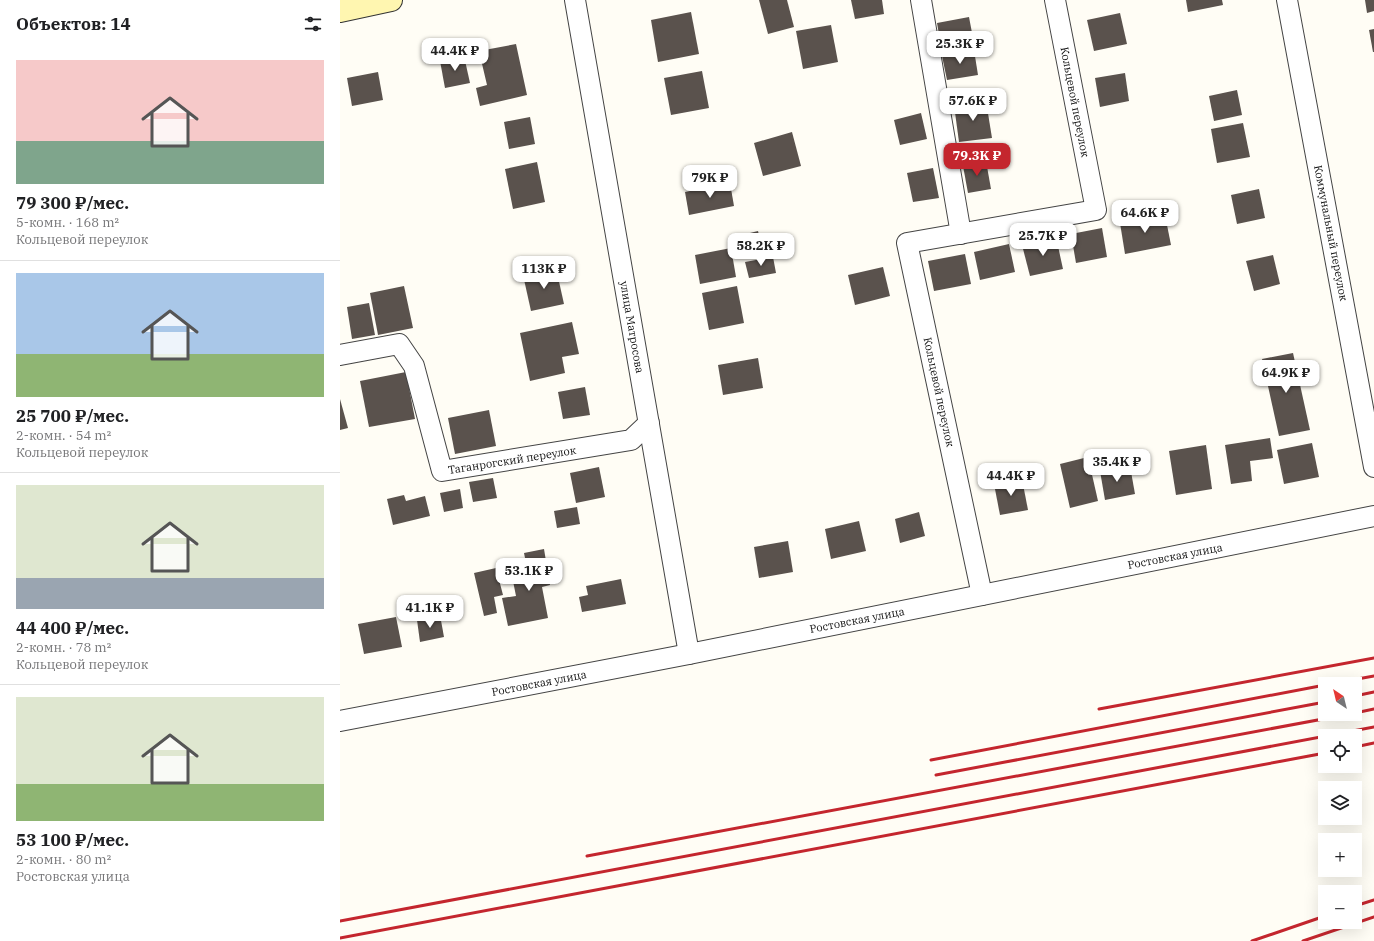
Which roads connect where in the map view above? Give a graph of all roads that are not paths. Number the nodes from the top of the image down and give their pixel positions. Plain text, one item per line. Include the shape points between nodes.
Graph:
1 (391, 0) edge
2 (575, 0) edge
3 (921, 0) edge
4 (1055, 0) edge
5 (1287, 0) edge
6 (340, 11) edge
7 (961, 234) junction
8 (340, 355) edge
9 (649, 423) junction
10 (1374, 467) edge
11 (1374, 516) edge
12 (982, 595) junction
13 (690, 654) junction
14 (340, 721) edge

1 - 6 main road
2 - 9 street, улица Матросова
3 - 7 street
4 - 7 street, Кольцевой переулок via 1096,210
5 - 10 street, Коммунальный переулок
7 - 12 street, Кольцевой переулок via 907,243
8 - 9 street, Таганрогский переулок via 399,344 414,366 442,472 631,440
9 - 13 street, улица Матросова
11 - 12 street, Ростовская улица
12 - 13 street, Ростовская улица
13 - 14 street, Ростовская улица

